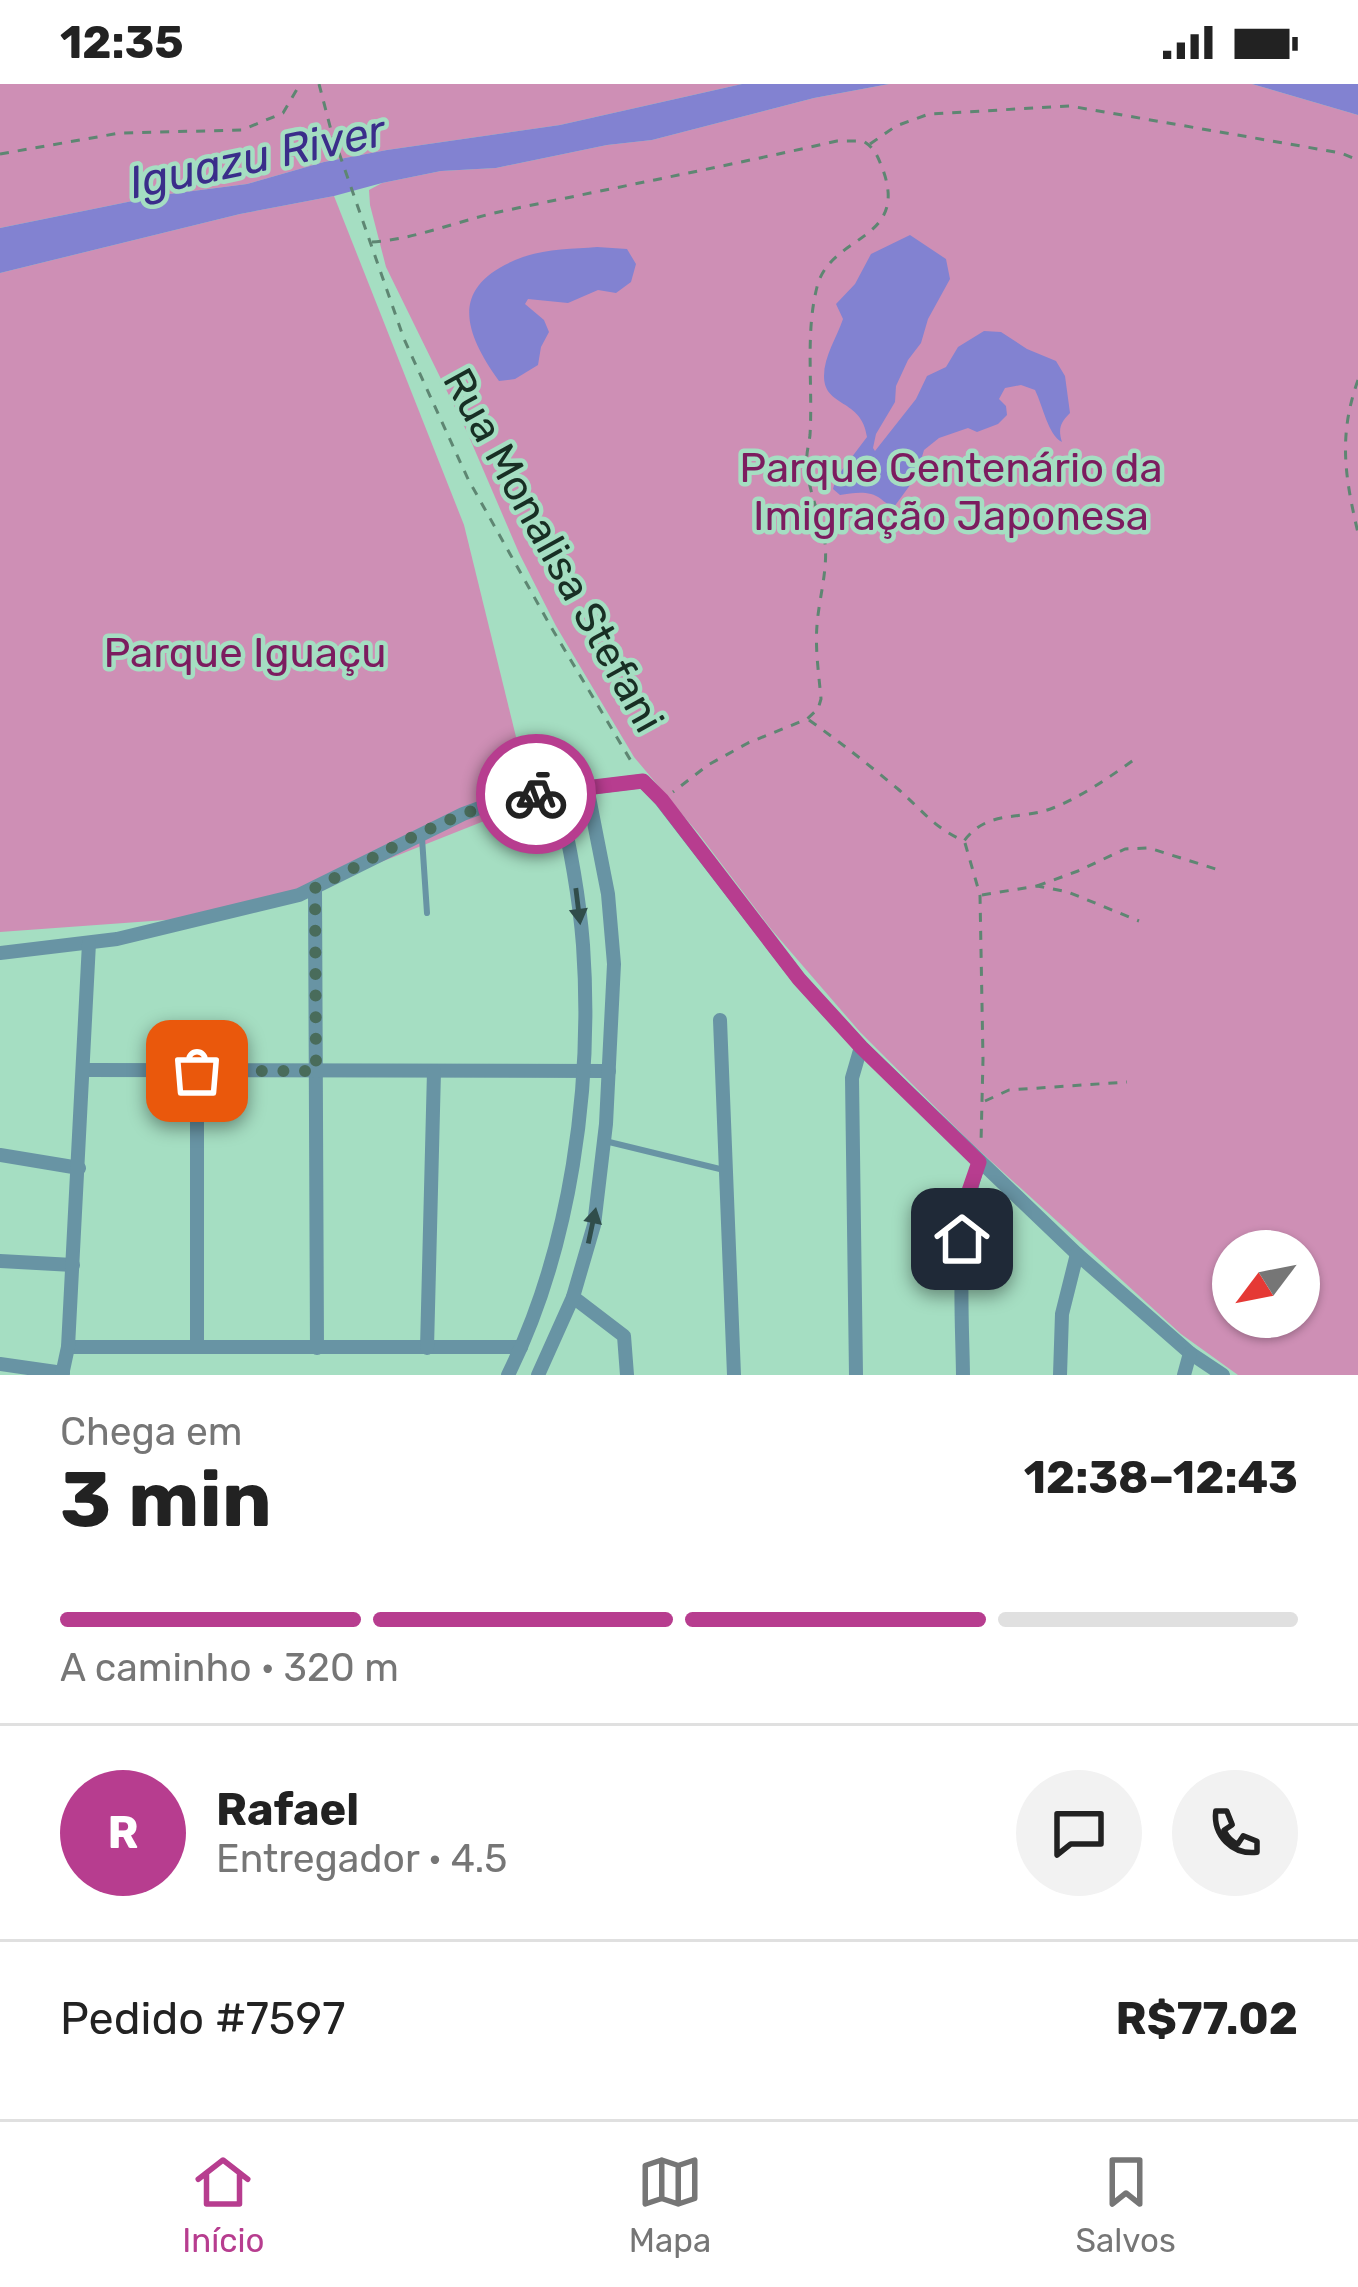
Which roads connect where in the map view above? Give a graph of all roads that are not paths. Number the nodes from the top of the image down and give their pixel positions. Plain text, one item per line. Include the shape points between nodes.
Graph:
1 (587, 787) junction
2 (556, 790) junction
3 (422, 834) junction
4 (315, 888) junction
5 (427, 913) dead end
6 (89, 944) junction
7 (0, 953) edge
8 (720, 1020) dead end
9 (861, 1047) junction
10 (583, 1069) junction
11 (83, 1070) junction
12 (197, 1071) junction
13 (316, 1071) junction
14 (434, 1071) junction
15 (609, 1071) junction
16 (604, 1141) junction
17 (0, 1155) edge
18 (979, 1162) junction
19 (79, 1168) junction
20 (724, 1170) junction
21 (1077, 1254) junction
22 (0, 1261) edge
23 (73, 1265) junction
24 (573, 1297) junction
25 (68, 1347) junction
26 (197, 1347) junction
27 (521, 1347) junction
28 (317, 1348) junction
29 (427, 1348) junction
30 (1190, 1353) junction
31 (0, 1364) edge
32 (63, 1374) edge
33 (508, 1375) edge
34 (538, 1375) edge
35 (627, 1375) edge
36 (734, 1375) edge
37 (856, 1375) edge
38 (963, 1375) edge
39 (1060, 1375) edge
40 (1184, 1375) edge
41 (1223, 1375) edge

1 - 2 street
1 - 9 street, Rua Monalisa Stefani via 643,781
1 - 15 street via 614,964
2 - 3 street via 507,798
2 -> 10 street via 583,945
3 - 4 street
3 - 5 lane
4 - 6 street
4 - 13 street
6 - 7 street
6 - 11 street
8 - 20 street
9 - 18 street, Rua Monalisa Stefani
9 - 37 street via 852,1078
10 - 14 street
10 - 15 street
10 - 27 street via 568,1192
11 - 12 street
11 - 19 street
12 - 13 street
12 - 26 street
13 - 14 street
13 - 28 street
14 - 29 street
15 - 16 street
16 - 20 lane
24 -> 16 street via 594,1225
17 - 19 street
18 - 21 street, Rua Monalisa Stefani
18 - 38 street via 962,1239
19 - 23 street
20 - 36 street
21 - 30 street, Rua Monalisa Stefani
21 - 39 street via 1062,1314
22 - 23 street
23 - 25 street
24 - 34 street
24 - 35 street via 624,1336
25 - 26 street
25 - 32 street
26 - 28 street
27 - 29 street
27 - 33 street
28 - 29 street
30 - 40 street
30 - 41 street, Rua Monalisa Stefani
31 - 32 street

